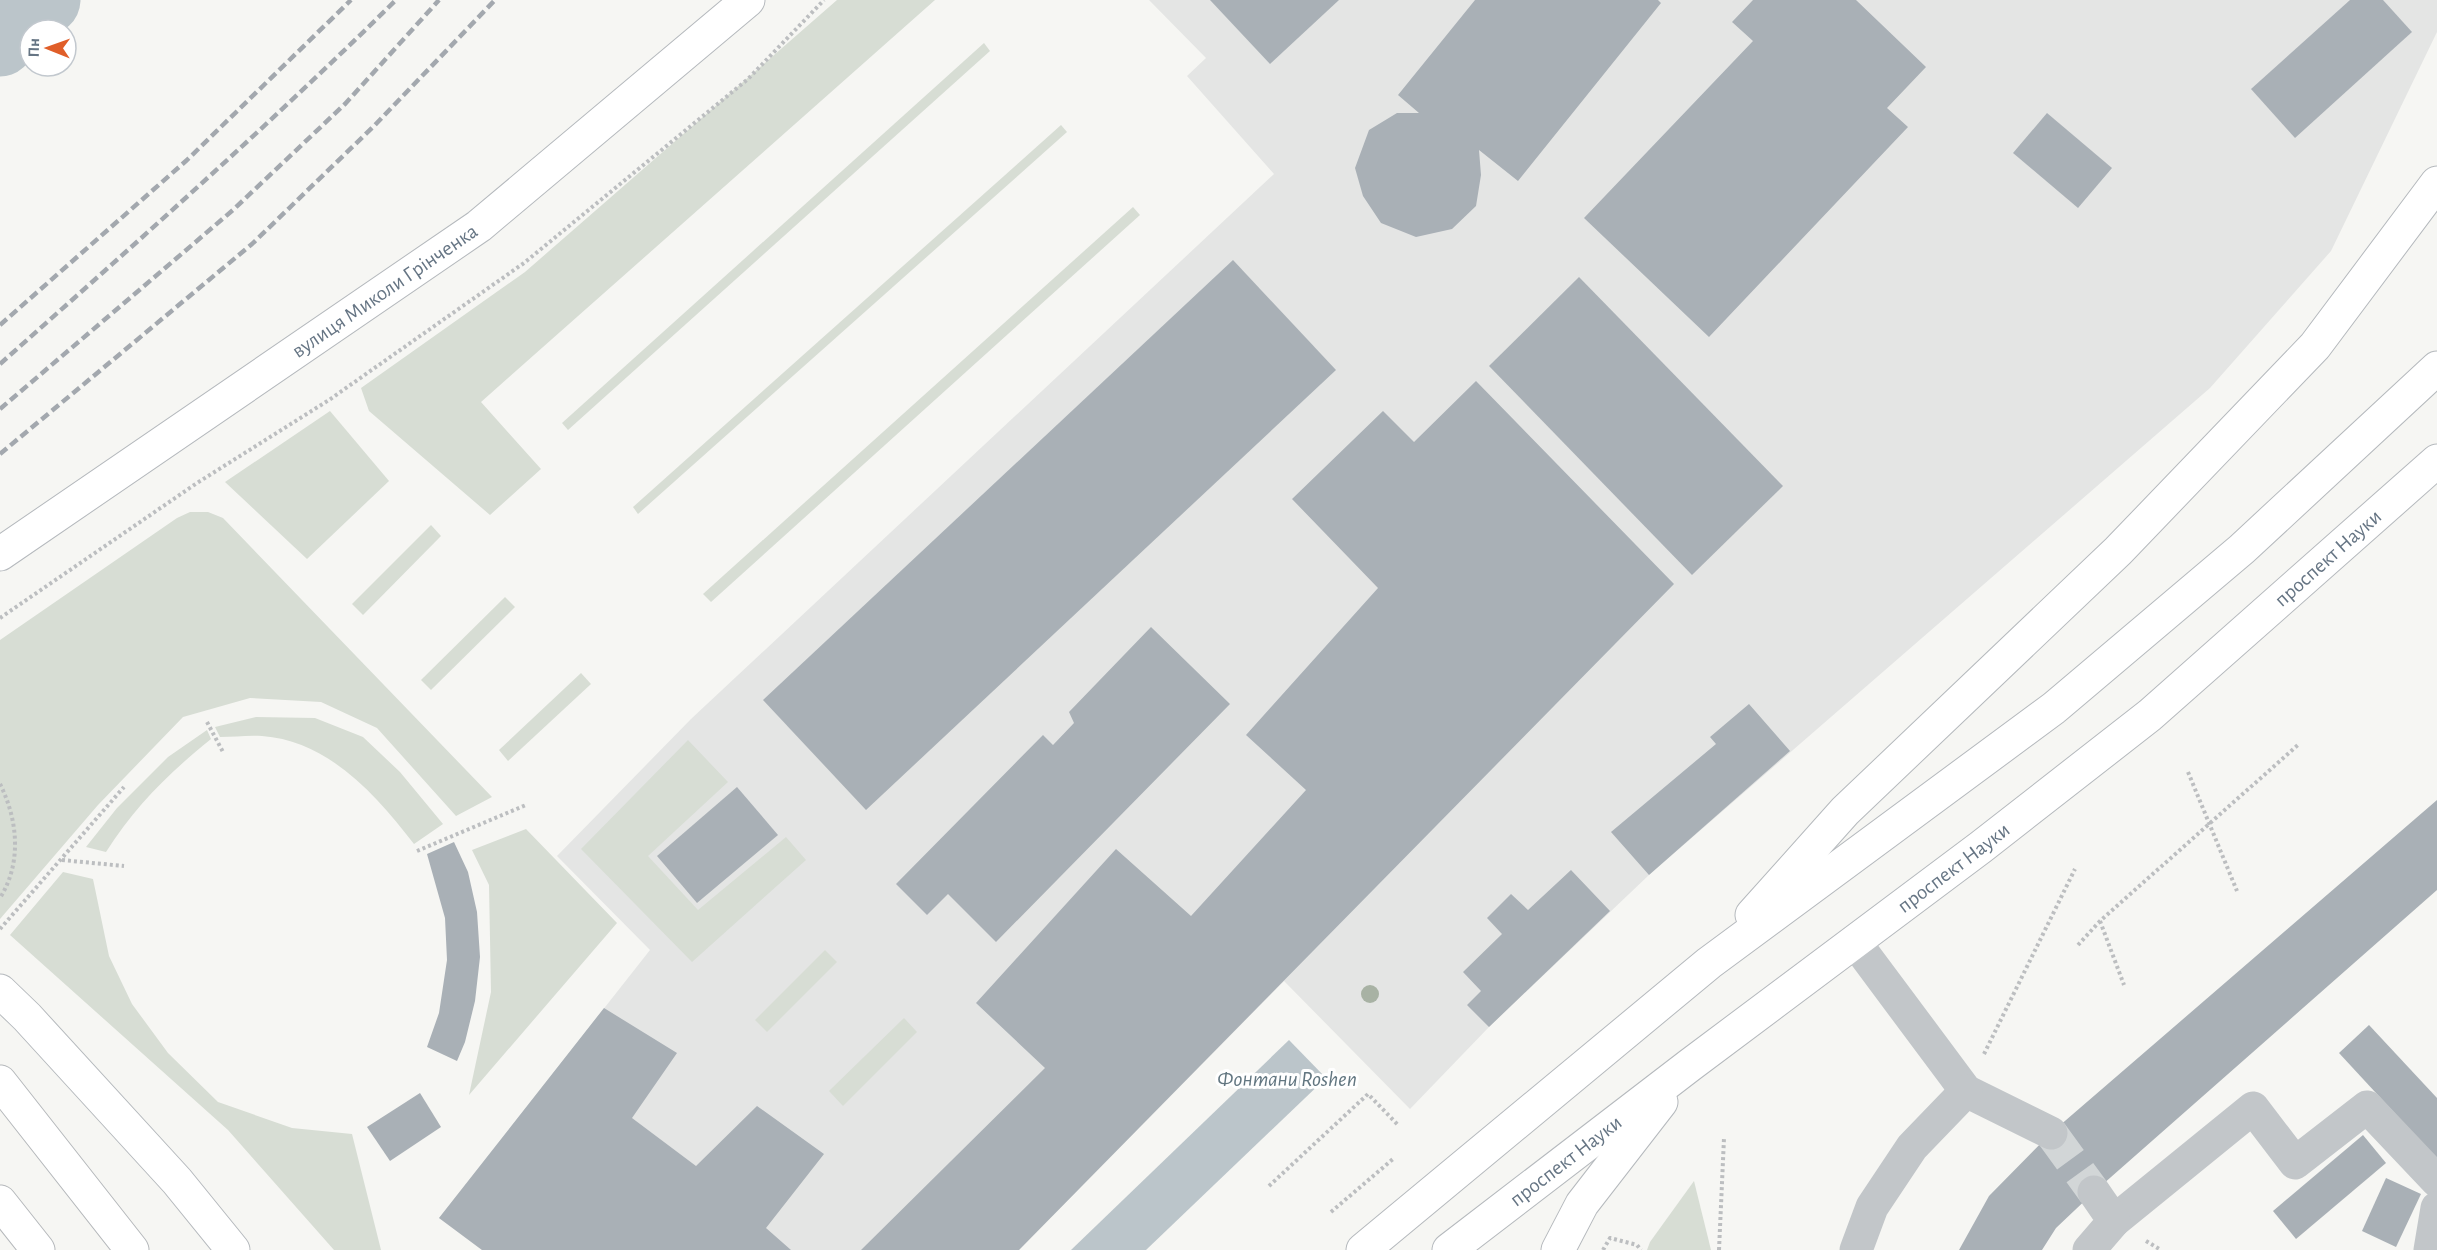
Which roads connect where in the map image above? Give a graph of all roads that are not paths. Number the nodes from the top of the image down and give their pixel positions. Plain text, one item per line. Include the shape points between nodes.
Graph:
1 (747, 0) edge
2 (2437, 183) edge
3 (2437, 368) edge
4 (2437, 461) edge
5 (0, 554) edge
6 (1855, 942) junction
7 (1709, 963) junction
8 (0, 991) edge
9 (1690, 1065) junction
10 (0, 1082) edge
11 (1966, 1091) junction
12 (2051, 1133) tunnel mouth
13 (2437, 1181) edge
14 (2094, 1192) tunnel mouth
15 (0, 1202) edge
16 (2437, 1208) edge
17 (2114, 1221) junction
18 (127, 1244) edge
19 (38, 1250) edge
20 (233, 1250) edge
21 (1363, 1250) edge
22 (1449, 1250) edge
23 (1558, 1250) edge
24 (1856, 1250) edge
25 (2089, 1250) edge
26 (2430, 1250) edge

1 - 5 main road, вулиця Миколи Грінченка via 479,226
2 - 7 main road via 2314,346 2118,551 1845,811
3 - 7 main road via 2242,549 2054,708
4 - 6 main road, проспект Науки via 2150,715
6 - 9 main road, проспект Науки
6 - 11 lane
7 - 21 main road
8 - 20 main road via 169,1172
9 - 22 main road, проспект Науки
9 - 23 main road via 1582,1204
10 - 18 main road
11 - 12 lane
11 - 24 lane via 1912,1147 1872,1207
13 - 17 lane via 2367,1107 2295,1163 2253,1108
14 - 17 lane
15 - 19 main road
16 - 26 lane
17 - 25 lane

